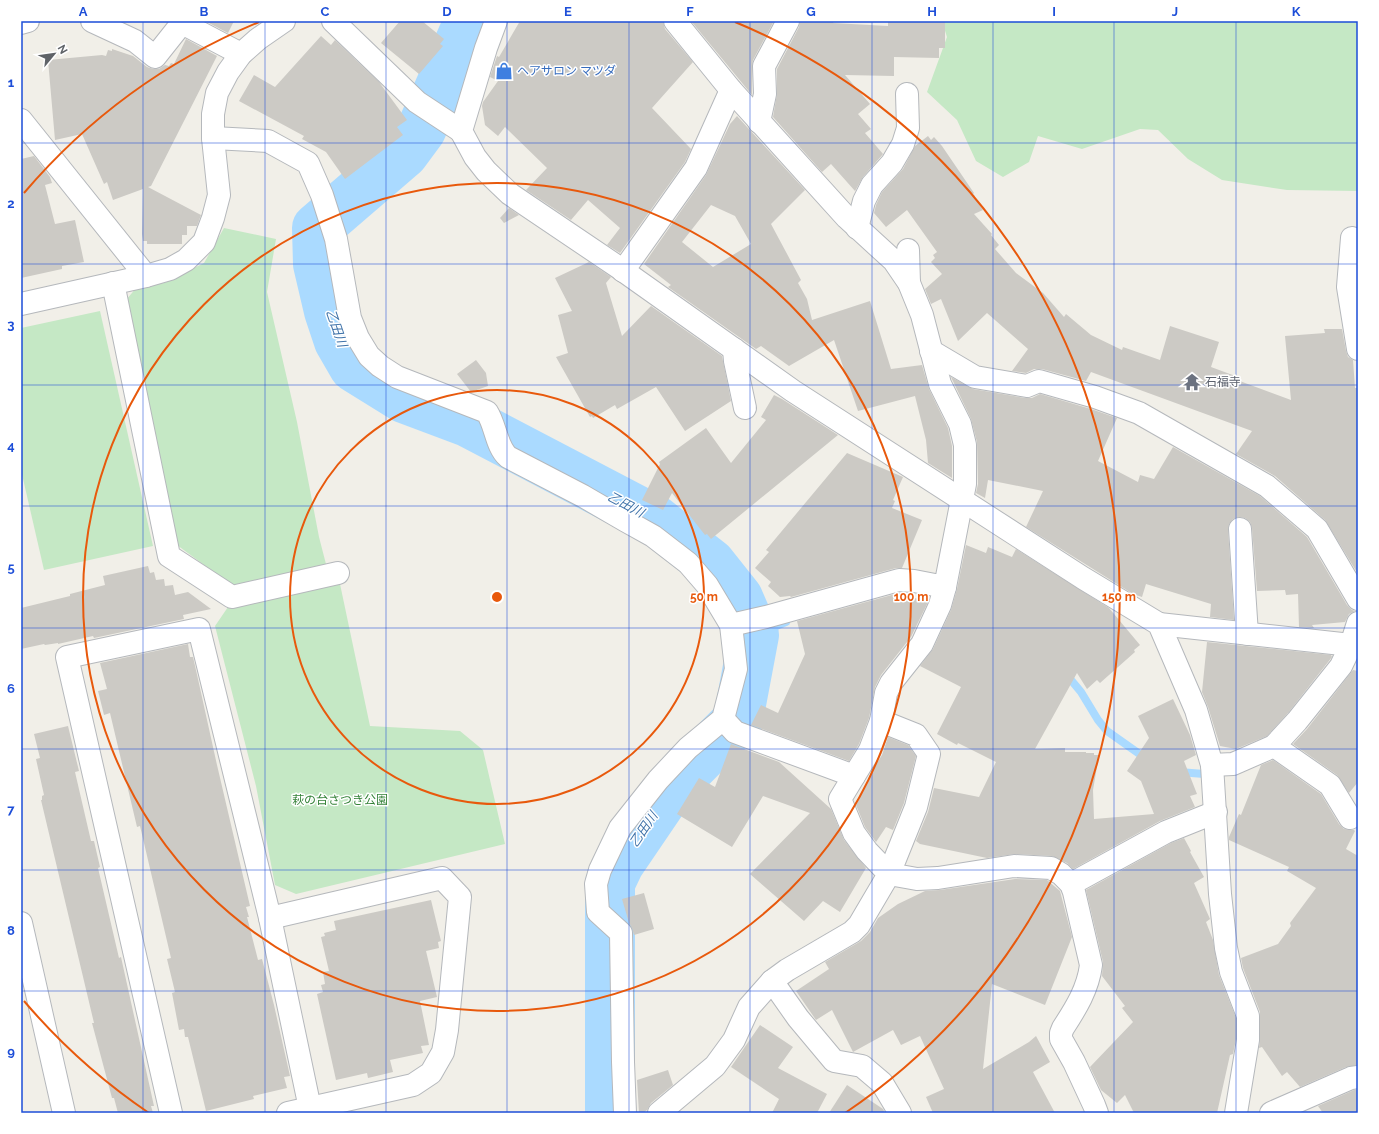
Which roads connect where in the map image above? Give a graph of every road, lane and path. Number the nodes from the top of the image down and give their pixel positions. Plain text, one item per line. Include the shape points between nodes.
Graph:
1 (28, 21) edge
2 (92, 21) edge
3 (284, 21) edge
4 (333, 21) edge
5 (496, 21) edge
6 (674, 21) edge
7 (788, 21) edge
8 (21, 23) edge
9 (241, 54) junction
10 (731, 90) junction
11 (907, 94) dead end
12 (759, 122) junction
13 (23, 124) edge
14 (460, 130) junction
15 (213, 138) junction
16 (857, 228) junction
17 (1352, 238) dead end
18 (908, 250) dead end
19 (624, 271) junction
20 (146, 276) junction
21 (113, 283) junction
22 (909, 283) junction
23 (21, 304) edge
24 (734, 349) junction
25 (1358, 349) edge
26 (931, 351) junction
27 (745, 408) dead end
28 (962, 499) junction
29 (1240, 529) dead end
30 (338, 574) dead end
31 (942, 596) junction
32 (1358, 599) edge
33 (1358, 623) edge
34 (1159, 624) junction
35 (731, 625) junction
36 (1247, 634) junction
37 (1354, 646) edge
38 (723, 719) junction
39 (882, 721) junction
40 (1274, 746) junction
41 (1212, 765) junction
42 (854, 776) junction
43 (1216, 812) junction
44 (1350, 818) dead end
45 (889, 874) junction
46 (1070, 884) junction
47 (270, 918) junction
48 (21, 923) edge
49 (772, 981) junction
50 (1358, 1078) edge
51 (311, 1111) edge
52 (64, 1113) edge
53 (171, 1113) edge
54 (288, 1113) edge
55 (625, 1113) edge
56 (659, 1113) edge
57 (900, 1113) edge
58 (1097, 1113) edge
59 (1236, 1113) edge
60 (1271, 1113) edge

1 - 8 street
2 - 9 street via 135,40 155,57 182,23
3 - 9 street
4 - 14 street via 417,102
5 - 14 street
6 - 10 street
7 - 12 street via 764,66 765,94
9 - 15 street via 217,93 213,114
10 - 12 street
10 - 19 street via 696,168
11 - 16 street via 908,128 903,144 892,163 872,185 864,201
12 - 16 street
13 - 20 street
14 - 19 street via 475,157 510,194
15 - 20 street via 219,195 204,242 186,260 170,269
15 - 35 street via 268,141 308,163 322,195 336,239 350,318 369,356 397,377 487,412 492,419 502,452 508,458 583,496 653,536 688,563 707,585
16 - 22 street via 894,261
17 - 25 street via 1348,287
18 - 22 street
19 - 24 street
20 - 21 street
21 - 23 street
21 - 30 street via 169,556 232,597
22 - 26 street via 922,315
24 - 27 street
24 - 28 street via 793,391
26 - 28 street via 940,384 960,424 965,445 965,484
26 - 32 street via 975,377 1027,386 1039,381 1139,412 1267,486 1318,529
28 - 31 street
28 - 34 street
29 - 36 street
31 - 35 street via 914,581 899,580
31 - 39 street via 922,644 886,693
33 - 37 street
34 - 36 street
34 - 41 street via 1196,710
35 - 38 street via 736,669
36 - 37 street
37 - 40 street via 1297,722
38 - 42 street via 735,732
38 - 55 street via 688,748 658,780 620,828 596,884 598,912 621,933
39 - 42 street via 870,750
39 - 45 street via 916,735 929,754 916,807
40 - 41 street via 1233,764
40 - 44 street via 1330,786
41 - 43 street
42 - 45 street via 840,799 854,833
43 - 46 street via 1166,832
43 - 59 street via 1220,894 1226,948 1230,972 1248,1016 1248,1040
45 - 46 street via 917,879 1014,866 1051,868
45 - 49 street via 852,932
46 - 58 street via 1091,965 1085,991 1063,1028 1061,1039
47 - 51 street
47 - 51 street via 442,878 460,898 447,1030 443,1052 431,1073 413,1085
47 - 53 street via 200,629 67,657
48 - 52 street
49 - 56 street via 749,1007 734,1040 715,1066
49 - 57 street via 798,1018 834,1061 862,1066 882,1083
50 - 60 street via 1351,1078
51 - 54 street

